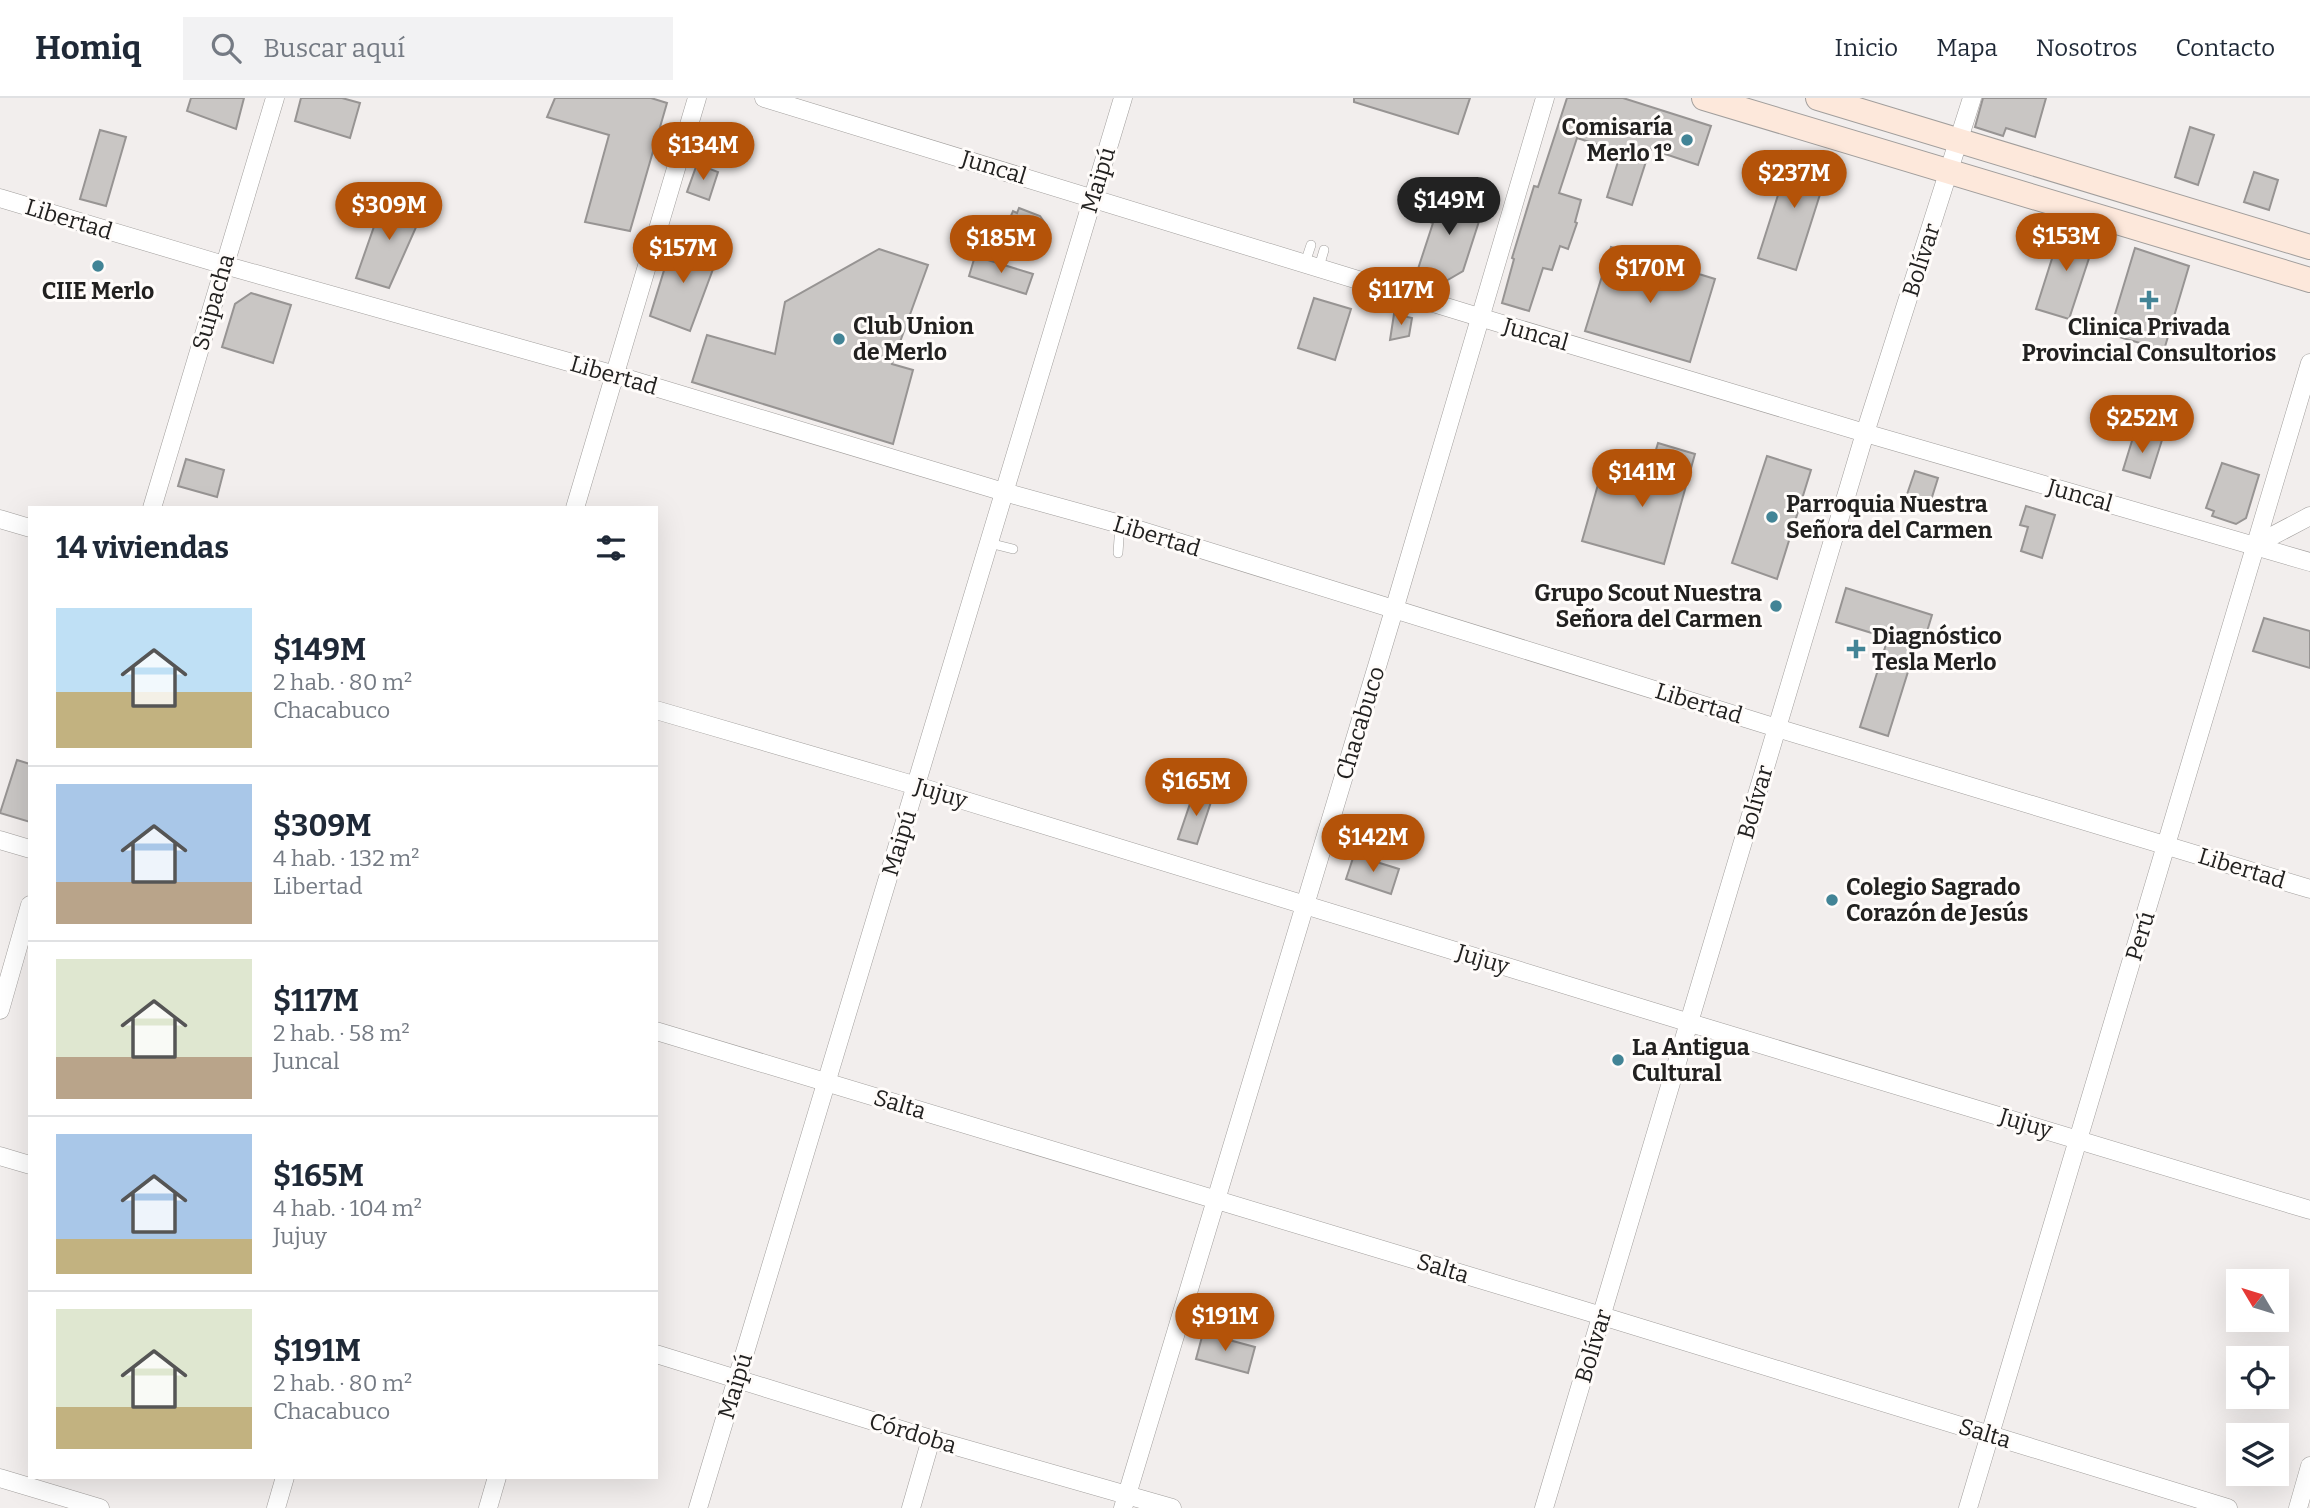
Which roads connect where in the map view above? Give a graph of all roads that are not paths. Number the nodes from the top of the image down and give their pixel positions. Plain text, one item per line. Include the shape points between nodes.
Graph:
1 (275, 98) edge
2 (697, 98) edge
3 (764, 98) edge
4 (1123, 98) edge
5 (1545, 98) edge
6 (1704, 98) edge
7 (1818, 98) edge
8 (1972, 98) edge
9 (1960, 141) junction
10 (1950, 172) junction
11 (1093, 197) junction
12 (0, 198) edge
13 (1311, 245) dead end
14 (2310, 247) edge
15 (1316, 260) junction
16 (224, 265) junction
17 (2310, 280) edge
18 (1479, 317) junction
19 (2310, 363) edge
20 (615, 375) junction
21 (1865, 433) junction
22 (1004, 492) junction
23 (153, 506) edge
24 (576, 506) edge
25 (2310, 516) edge
26 (0, 519) edge
27 (1121, 524) junction
28 (28, 527) edge
29 (989, 543) junction
30 (2255, 545) junction
31 (1013, 549) dead end
32 (1118, 554) dead end
33 (2310, 562) edge
34 (1394, 610) junction
35 (658, 711) edge
36 (1777, 728) junction
37 (917, 786) junction
38 (0, 840) edge
39 (2168, 846) junction
40 (28, 848) edge
41 (2310, 889) edge
42 (1306, 903) junction
43 (28, 912) edge
44 (0, 1010) edge
45 (1690, 1023) junction
46 (658, 1032) edge
47 (828, 1082) junction
48 (2078, 1139) junction
49 (0, 1156) edge
50 (28, 1164) edge
51 (1214, 1199) junction
52 (2310, 1210) edge
53 (1602, 1316) junction
54 (658, 1355) edge
55 (738, 1379) junction
56 (1990, 1434) junction
57 (932, 1438) junction
58 (2310, 1466) edge
59 (0, 1478) edge
60 (284, 1479) edge
61 (496, 1479) edge
62 (1125, 1501) edge
63 (100, 1508) edge
64 (276, 1508) edge
65 (488, 1508) edge
66 (698, 1508) edge
67 (911, 1508) edge
68 (1172, 1508) edge
69 (1544, 1508) edge
70 (1968, 1508) edge
71 (2228, 1508) edge
72 (2298, 1508) edge

1 - 16 street, Suipacha
2 - 20 street
3 - 11 street, Juncal
4 - 11 street, Maipú
5 - 18 street, Chacabuco
6 - 10 main road
7 - 9 main road
8 - 9 street, Bolívar
9 - 10 street, Bolívar
9 - 14 main road
10 - 17 main road
10 - 21 street, Bolívar
11 - 15 street, Juncal
11 - 22 street, Maipú
12 - 16 street, Libertad
13 - 15 lane
15 - 18 street, Juncal
16 - 20 street, Libertad
16 - 23 street, Suipacha
18 - 21 street, Juncal
18 - 34 street, Chacabuco
19 - 30 street, Perú
20 - 22 street, Libertad
20 - 24 street
21 - 30 street, Juncal
21 - 36 street, Bolívar
22 - 27 street, Libertad
22 - 29 street, Maipú
25 - 30 street
26 - 28 street
27 - 32 lane
27 - 34 street, Libertad
29 - 31 lane
29 - 37 street, Maipú
30 - 33 street, Juncal
30 - 39 street, Perú
34 - 36 street, Libertad
34 - 42 street, Chacabuco
35 - 37 street, Jujuy
36 - 39 street, Libertad
36 - 45 street, Bolívar
37 - 42 street, Jujuy
37 - 47 street, Maipú
38 - 40 street
39 - 41 street, Libertad
39 - 48 street, Perú
42 - 45 street, Jujuy
42 - 51 street, Chacabuco
43 - 44 street
45 - 48 street, Jujuy
45 - 53 street, Bolívar
46 - 47 street, Salta
47 - 51 street, Salta
47 - 55 street, Maipú
48 - 52 street, Jujuy
48 - 56 street, Perú
49 - 50 street
51 - 53 street, Salta
51 - 62 street, Chacabuco
53 - 56 street, Salta
53 - 69 street, Bolívar
54 - 55 street, Córdoba
55 - 57 street, Córdoba
55 - 66 street, Maipú
56 - 70 street, Perú
56 - 71 street, Salta
57 - 62 street, Córdoba
57 - 67 street
58 - 72 street
59 - 63 street
60 - 64 street
61 - 65 street
62 - 68 street, Córdoba

